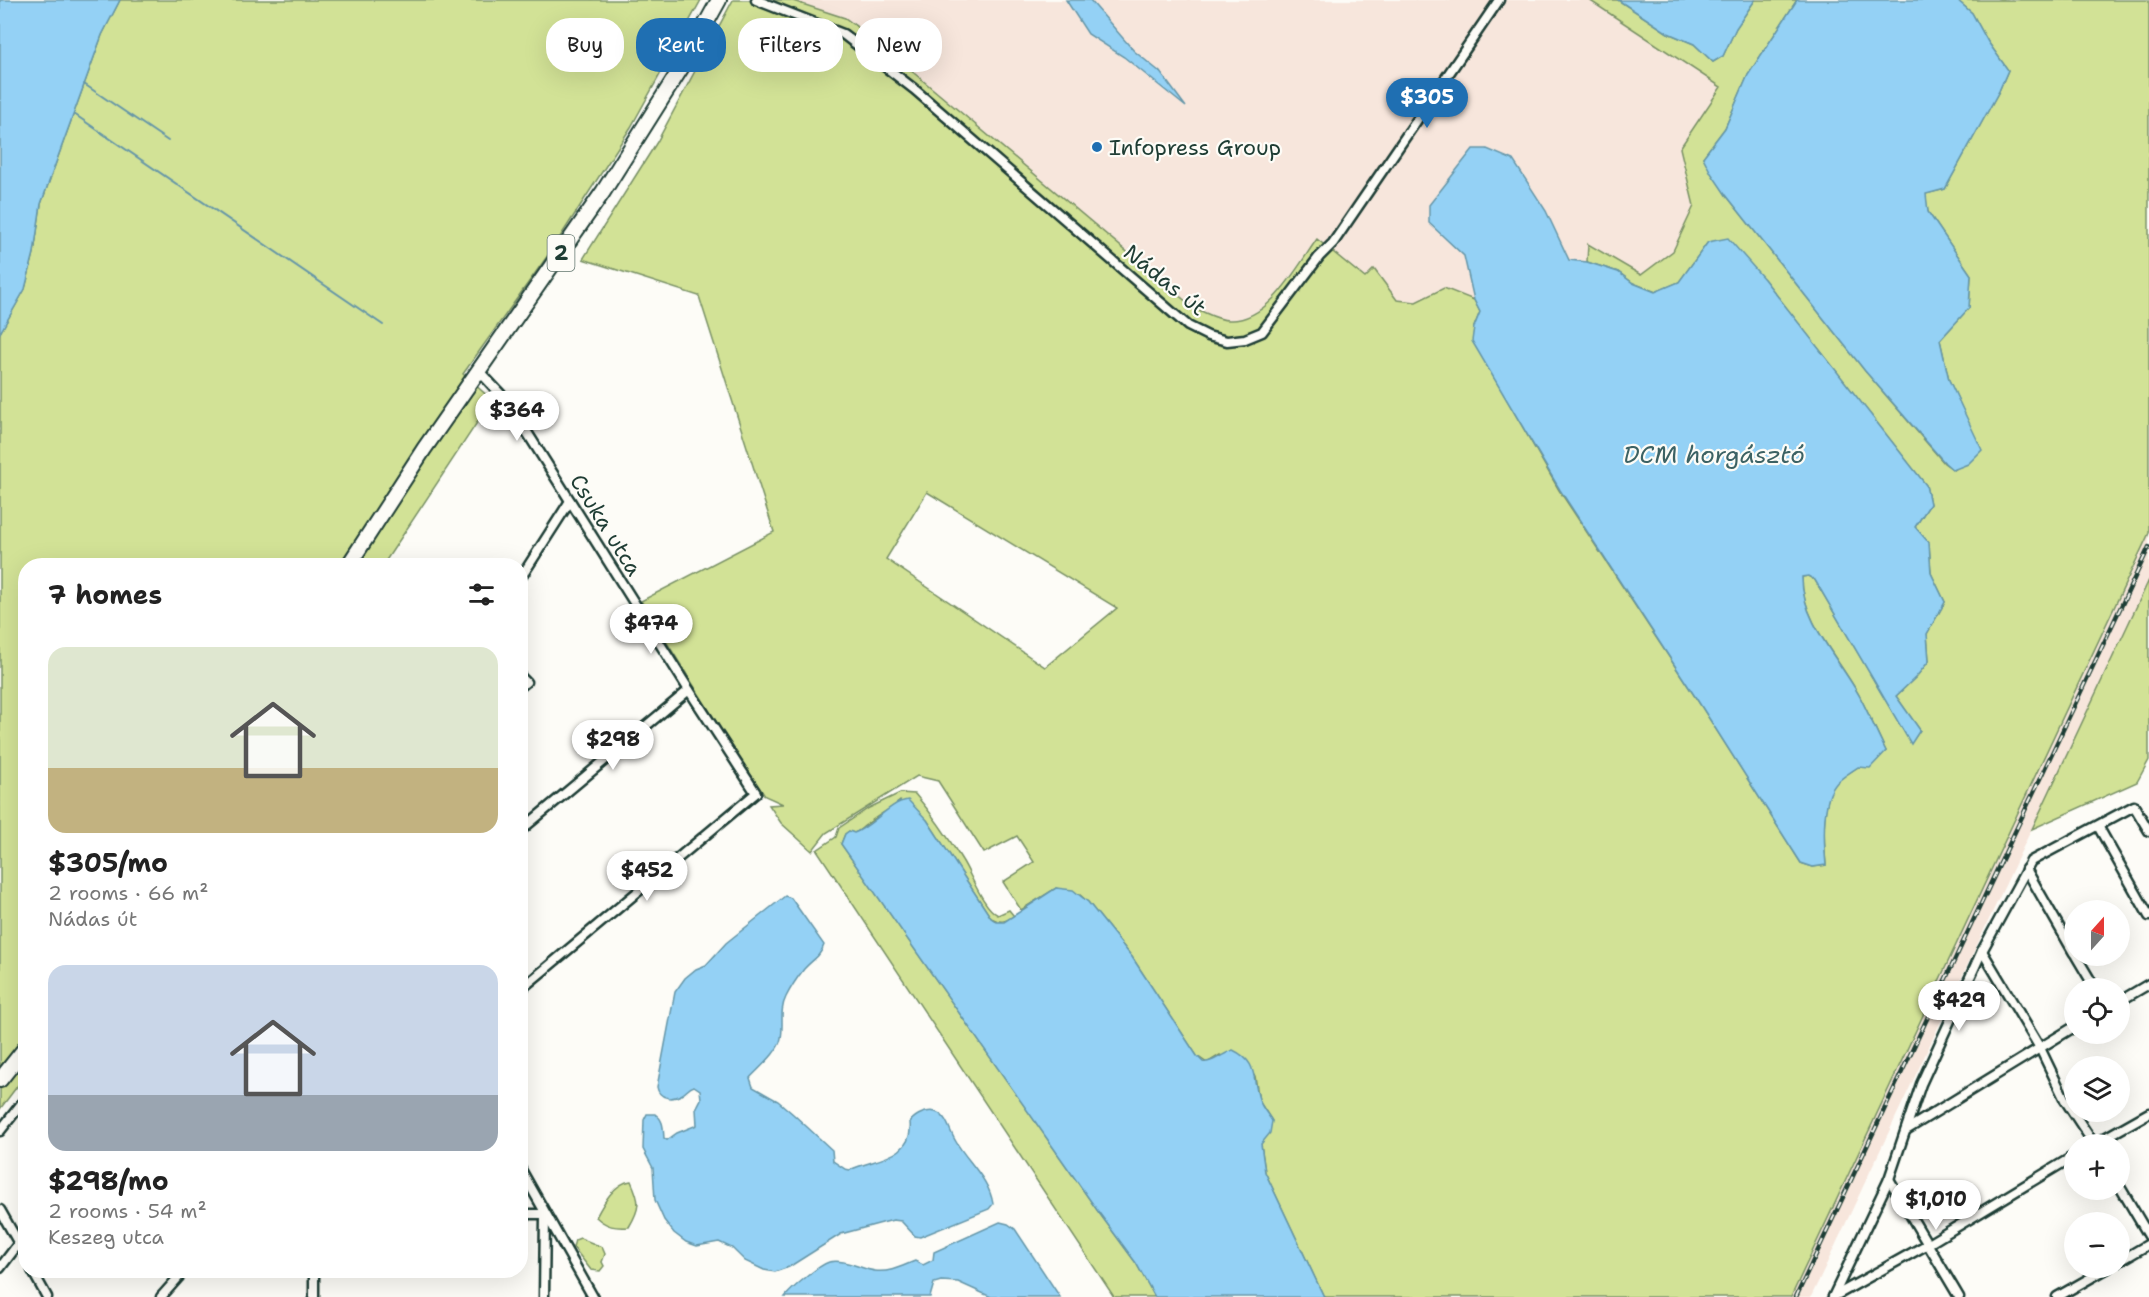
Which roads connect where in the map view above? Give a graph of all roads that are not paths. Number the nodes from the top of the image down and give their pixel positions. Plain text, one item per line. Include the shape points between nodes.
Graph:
1 (718, 0) edge
2 (756, 0) edge
3 (1499, 0) edge
4 (479, 371) junction
5 (570, 501) junction
6 (353, 558) edge
7 (528, 567) edge
8 (689, 690) junction
9 (528, 824) edge
10 (2098, 826) junction
11 (2149, 831) edge
12 (2026, 869) junction
13 (2149, 916) edge
14 (2064, 935) edge
15 (1982, 951) junction
16 (528, 983) edge
17 (2149, 984) edge
18 (2130, 995) edge
19 (2064, 1033) edge
20 (2040, 1048) junction
21 (18, 1057) edge
22 (0, 1080) edge
23 (18, 1108) edge
24 (2149, 1113) edge
25 (1906, 1130) junction
26 (0, 1131) edge
27 (2087, 1134) edge
28 (2112, 1134) edge
29 (2064, 1162) edge
30 (1889, 1179) junction
31 (528, 1183) edge
32 (2128, 1200) edge
33 (0, 1210) edge
34 (528, 1214) edge
35 (545, 1214) junction
36 (2149, 1236) edge
37 (18, 1240) edge
38 (1928, 1244) junction
39 (2149, 1244) edge
40 (18, 1246) edge
41 (2130, 1255) edge
42 (0, 1268) edge
43 (36, 1278) edge
44 (178, 1278) edge
45 (314, 1278) edge
46 (2090, 1278) edge
47 (47, 1297) edge
48 (161, 1297) edge
49 (314, 1297) edge
50 (544, 1297) edge
51 (593, 1297) edge
52 (1833, 1297) edge
53 (1959, 1297) edge
54 (2057, 1297) edge

1 - 4 main road, 2 via 683,65 603,192
2 - 3 street, Nádas út via 843,34 914,89 1188,326 1227,341 1262,332 1279,311 1333,243
4 - 5 street, Csuka utca via 508,402
4 - 6 main road, 2
5 - 7 street
5 - 8 street, Csuka utca
8 - 9 street
8 - 16 street, Csuka utca via 756,793
10 - 11 street via 2134,806
10 - 12 street via 2031,861
10 - 13 street
12 - 14 street
12 - 15 street
15 - 20 street
15 - 25 street via 1921,1084
17 - 18 street
19 - 20 street
20 - 25 street
20 - 27 street via 2065,1100
21 - 22 main road
23 - 26 street
24 - 28 street
25 - 30 street
29 - 38 street
30 - 38 street
30 - 52 street
31 - 35 street
32 - 36 street
33 - 37 street
34 - 35 street
35 - 50 street
35 - 51 street
38 - 52 street
38 - 53 street
39 - 41 street
40 - 42 street
43 - 47 street
44 - 48 street
45 - 49 street
46 - 54 street

